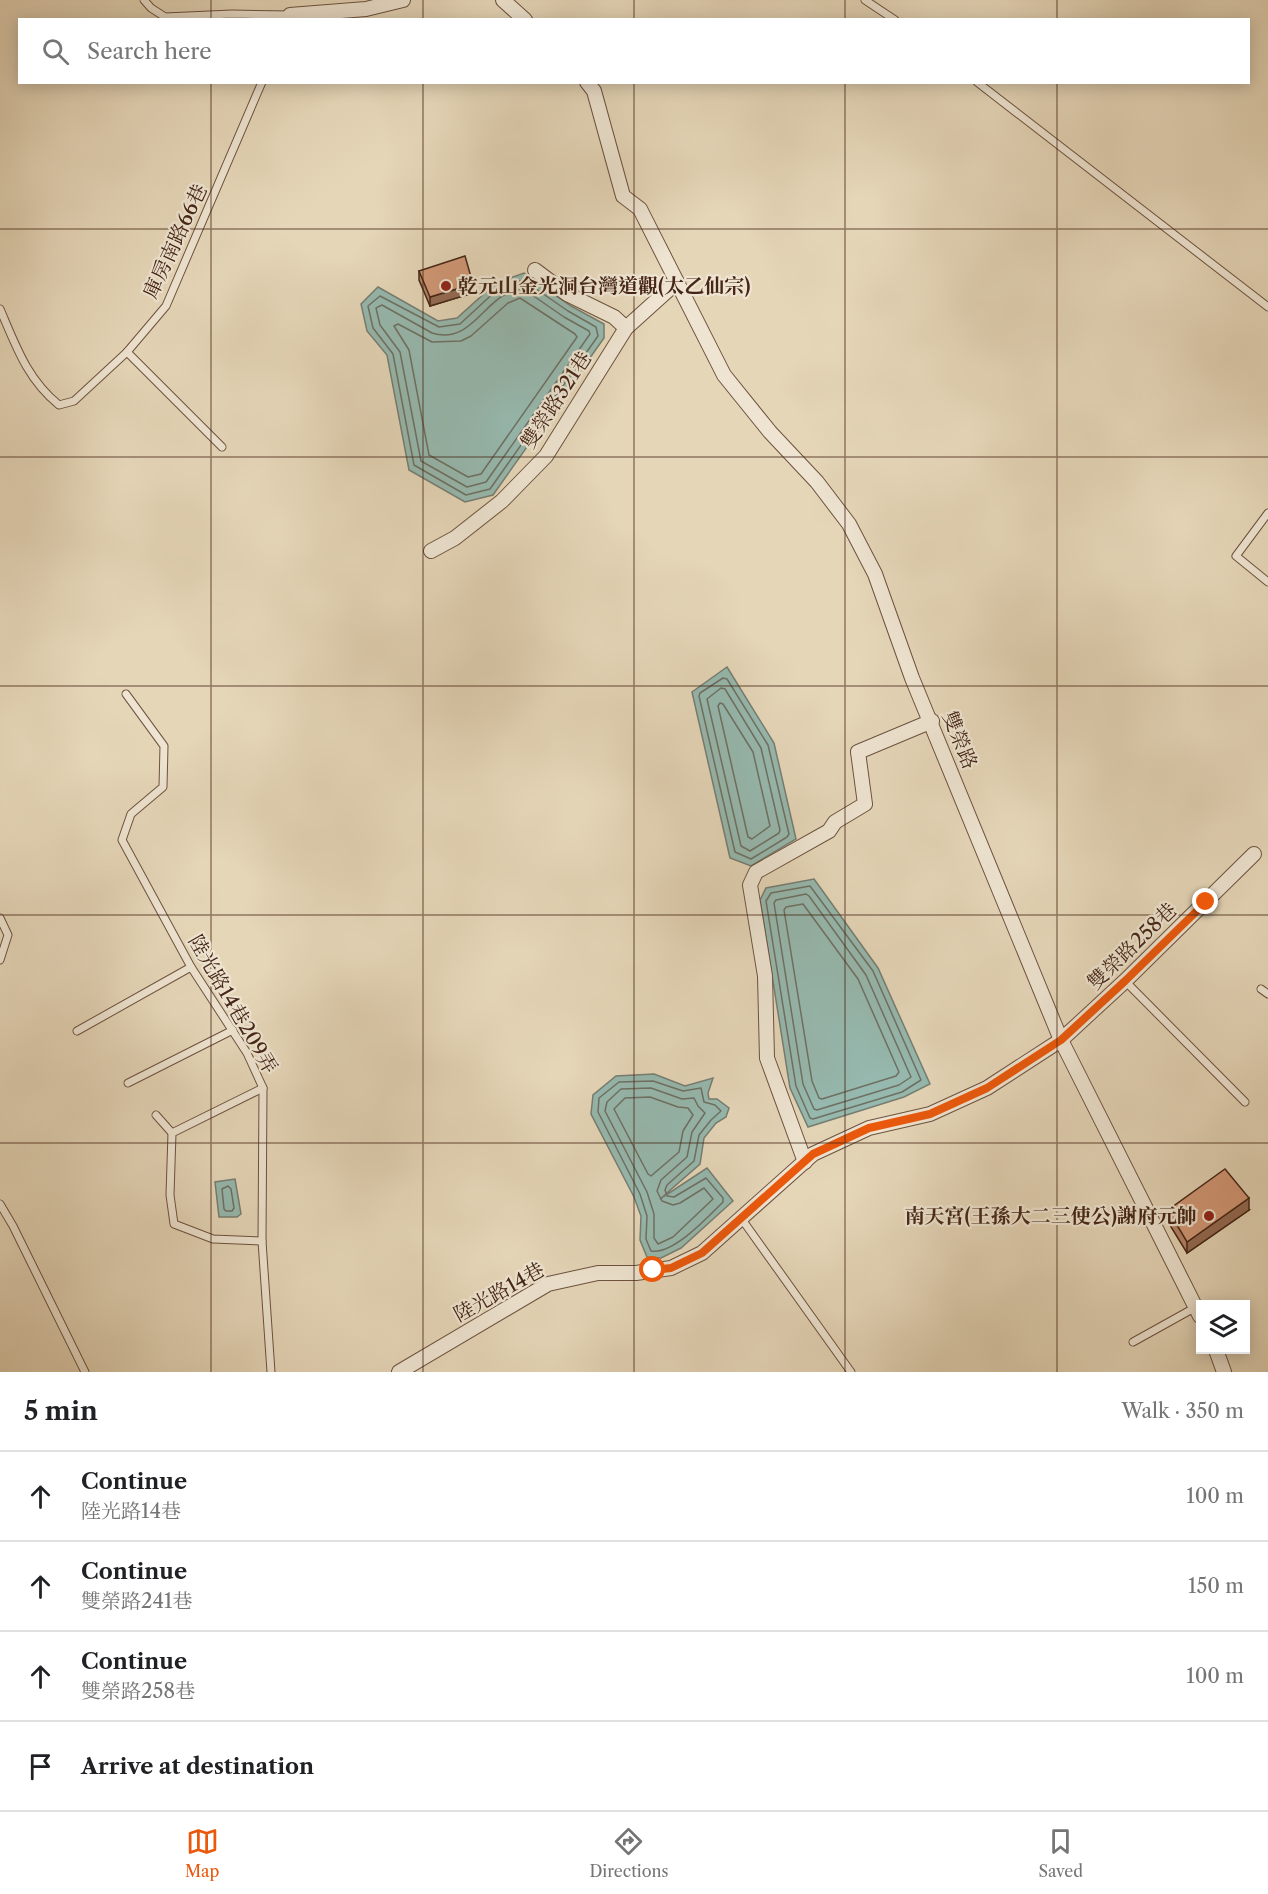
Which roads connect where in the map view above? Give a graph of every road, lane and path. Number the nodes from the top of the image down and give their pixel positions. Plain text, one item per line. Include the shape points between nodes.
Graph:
1 (144, 0) edge
2 (403, 0) edge
3 (503, 0) edge
4 (865, 0) edge
5 (290, 17) edge
6 (523, 18) edge
7 (892, 18) edge
8 (261, 84) edge
9 (589, 84) edge
10 (980, 84) edge
11 (535, 270) dead end
12 (677, 282) junction
13 (1268, 307) edge
14 (0, 309) edge
15 (626, 328) junction
16 (127, 352) junction
17 (222, 447) dead end
18 (1268, 513) edge
19 (431, 551) dead end
20 (1268, 582) edge
21 (126, 694) dead end
22 (932, 722) junction
23 (1254, 854) dead end
24 (0, 918) edge
25 (0, 960) edge
26 (191, 967) junction
27 (1125, 981) junction
28 (1261, 989) dead end
29 (1268, 994) edge
30 (233, 1030) junction
31 (77, 1031) dead end
32 (1061, 1040) junction
33 (128, 1083) dead end
34 (263, 1088) junction
35 (1245, 1102) dead end
36 (156, 1114) dead end
37 (172, 1133) junction
38 (805, 1162) junction
39 (0, 1204) edge
40 (741, 1218) junction
41 (262, 1240) junction
42 (1196, 1307) edge
43 (1196, 1312) edge
44 (1133, 1342) dead end
45 (1217, 1354) edge
46 (85, 1372) edge
47 (271, 1372) edge
48 (399, 1372) edge
49 (851, 1372) edge
50 (1224, 1372) edge

1 - 5 lane via 165,17
2 - 5 street via 366,9
3 - 6 street
4 - 7 lane
8 - 16 lane, 庫房南路66巷 via 166,306
9 - 12 street, 雙榮路 via 594,91 623,196 640,208
10 - 13 lane
11 - 15 street via 567,294 614,317
12 - 15 street, 雙榮路321巷
12 - 22 street, 雙榮路 via 724,375 770,432 818,482 849,524 875,574
14 - 16 lane, 庫房南路66巷 via 42,392 59,405 75,401
15 - 19 street, 雙榮路321巷 via 546,456 502,501 455,538
16 - 17 lane
18 - 20 lane via 1236,556
21 - 26 lane, 陸光路14巷209弄 via 164,746 163,787 132,814 122,840
22 - 32 street, 雙榮路
22 - 38 street via 858,752 865,804 835,822 829,831 756,872 750,885 765,976 767,1058
23 - 27 street, 雙榮路258巷
24 - 25 lane via 8,935
26 - 30 lane, 陸光路14巷209弄
26 - 31 lane
27 - 32 street, 雙榮路258巷
27 - 35 lane
28 - 29 lane
30 - 33 lane
30 - 34 lane, 陸光路14巷209弄
32 - 38 street, 雙榮路258巷 via 987,1088 930,1114 869,1128 813,1154
32 - 42 street, 雙榮路
34 - 37 lane
34 - 41 lane, 陸光路14巷209弄
36 - 37 lane
37 - 41 lane via 170,1195 174,1224 213,1239
38 - 40 street, 陸光路14巷
39 - 46 lane
40 - 48 street, 陸光路14巷 via 702,1253 671,1268 598,1273 548,1284
40 - 49 lane
41 - 47 lane, 陸光路14巷209弄
43 - 44 lane
45 - 50 street

